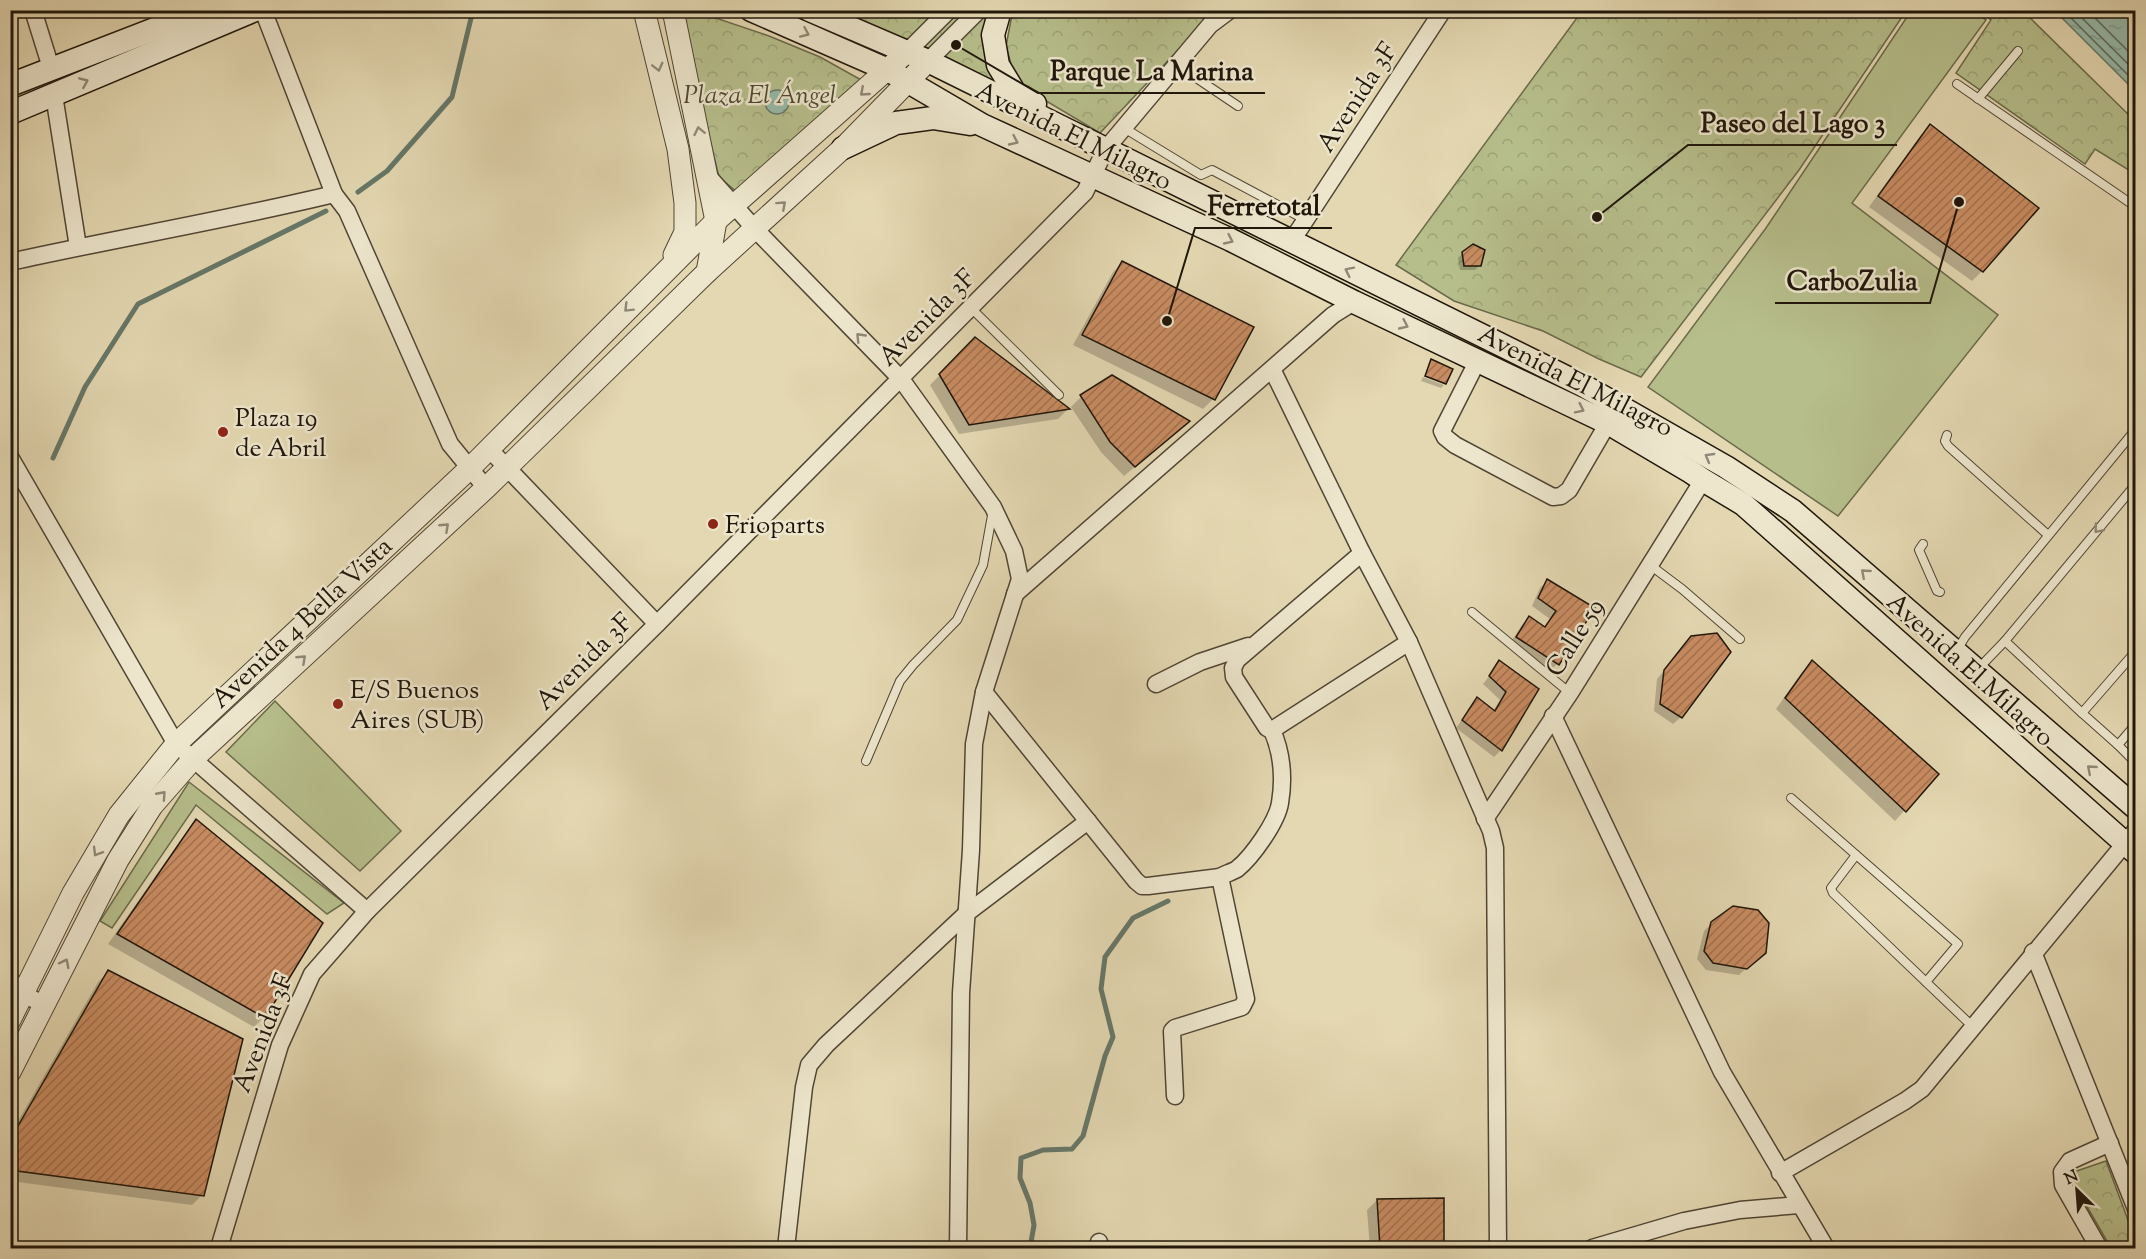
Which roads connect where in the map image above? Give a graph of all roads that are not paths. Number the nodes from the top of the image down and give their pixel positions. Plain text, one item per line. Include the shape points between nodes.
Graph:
1 (33, 10) edge
2 (204, 10) edge
3 (255, 10) edge
4 (263, 10) edge
5 (644, 10) edge
6 (674, 10) edge
7 (751, 10) edge
8 (809, 10) edge
9 (979, 10) edge
10 (1000, 10) edge
11 (1230, 10) edge
12 (1443, 10) edge
13 (947, 11) edge
14 (2018, 51) dead end
15 (907, 52) junction
16 (928, 62) junction
17 (1177, 65) junction
18 (51, 68) junction
19 (898, 76) junction
20 (1957, 84) dead end
21 (10, 85) edge
22 (54, 95) junction
23 (1978, 99) junction
24 (1238, 106) dead end
25 (10, 114) edge
26 (982, 126) junction
27 (1124, 128) junction
28 (1075, 135) junction
29 (843, 148) junction
30 (1105, 150) junction
31 (708, 176) junction
32 (1092, 177) junction
33 (334, 194) junction
34 (734, 205) junction
35 (2136, 207) edge
36 (1306, 220) junction
37 (716, 221) junction
38 (755, 229) junction
39 (1292, 242) junction
40 (78, 248) junction
41 (10, 262) edge
42 (669, 267) junction
43 (707, 272) junction
44 (1354, 302) junction
45 (971, 308) junction
46 (1478, 360) junction
47 (1272, 369) junction
48 (901, 379) junction
49 (1059, 395) dead end
50 (1608, 423) junction
51 (2136, 429) edge
52 (1947, 435) dead end
53 (489, 449) junction
54 (10, 456) edge
55 (507, 468) junction
56 (469, 469) junction
57 (1703, 480) junction
58 (486, 488) junction
59 (2134, 490) edge
60 (993, 507) junction
61 (2048, 535) junction
62 (1923, 544) dead end
63 (1362, 553) junction
64 (1650, 565) junction
65 (1940, 592) dead end
66 (1015, 594) junction
67 (1472, 612) dead end
68 (657, 624) junction
69 (1740, 639) dead end
70 (2005, 641) junction
71 (1409, 642) junction
72 (1255, 644) junction
73 (2136, 651) edge
74 (1956, 652) junction
75 (1977, 670) junction
76 (1156, 684) dead end
77 (984, 692) junction
78 (1570, 693) junction
79 (2082, 713) junction
80 (1553, 716) junction
81 (2136, 724) edge
82 (1272, 730) junction
83 (176, 744) junction
84 (2118, 745) junction
85 (193, 759) junction
86 (866, 761) dead end
87 (2136, 763) edge
88 (1791, 798) dead end
89 (2136, 808) edge
90 (1485, 819) junction
91 (1088, 822) junction
92 (2132, 842) edge
93 (1856, 855) junction
94 (1220, 877) junction
95 (367, 911) junction
96 (967, 913) junction
97 (2033, 952) junction
98 (1926, 982) junction
99 (17, 987) edge
100 (44, 1005) junction
101 (10, 1020) edge
102 (1972, 1026) junction
103 (10, 1072) edge
104 (1175, 1096) dead end
105 (2110, 1143) junction
106 (1780, 1173) junction
107 (1799, 1205) junction
108 (2136, 1209) edge
109 (219, 1248) edge
110 (786, 1248) edge
111 (958, 1248) edge
112 (1498, 1248) edge
113 (1592, 1248) edge
114 (1826, 1248) edge
115 (2099, 1248) edge

1 - 18 street
2 - 18 main road
22 -> 3 main road
4 - 33 street
5 -> 42 street, Avenida 4 Bella Vista via 678,149 685,203 685,232
31 -> 6 street
7 -> 19 main road, Avenida El Milagro
8 - 15 main road, Avenida El Milagro
9 - 16 street
10 - 28 main road via 993,35 998,65 1015,93 1066,121
11 - 17 street via 1210,25
12 - 36 street, Avenida 3F
13 - 15 street
14 - 23 lane
15 - 16 main road, Avenida El Milagro
15 - 19 street, Avenida 4 Bella Vista
16 - 19 street, Avenida 4 Bella Vista
16 - 28 main road, Avenida El Milagro
17 - 24 lane
17 - 27 street
18 - 21 main road
19 - 26 main road, Avenida El Milagro
19 - 29 street, Avenida 4 Bella Vista
19 -> 34 street, Avenida 4 Bella Vista
20 - 23 lane
22 - 25 main road
22 - 40 street
23 - 35 lane
26 - 29 main road via 933,118 896,123
26 -> 32 main road, Avenida El Milagro
27 - 30 street
27 - 36 lane via 1201,175 1212,170
28 - 30 main road, Avenida El Milagro
38 -> 29 street, Avenida 4 Bella Vista
30 - 32 street, Avenida 3F
30 - 39 main road, Avenida El Milagro
31 - 34 street
31 - 37 street
32 -> 44 main road, Avenida El Milagro via 1232,240
32 - 45 street, Avenida 3F via 1085,192
33 - 40 street
33 - 56 street via 347,211 450,444
34 - 37 street, Avenida 4 Bella Vista
34 - 38 street
36 - 39 street, Avenida 3F
37 - 42 street, Avenida 4 Bella Vista
37 - 43 street
38 - 43 street, Avenida 4 Bella Vista
48 -> 38 street
74 -> 39 main road, Avenida El Milagro via 1793,511 1726,467 1584,386
40 - 41 street
42 -> 53 street, Avenida 4 Bella Vista
43 - 55 street, Avenida 4 Bella Vista
44 -> 46 main road, Avenida El Milagro
44 - 47 street via 1333,315
45 - 48 street, Avenida 3F
45 - 49 lane
46 -> 50 main road, Avenida El Milagro
46 - 50 street via 1442,431 1445,437 1552,497 1569,490
47 - 63 street
47 - 66 street
48 - 60 street
48 - 68 street, Avenida 3F
50 - 57 main road, Avenida El Milagro
51 - 61 lane
52 - 61 lane via 1947,446
53 - 55 street
53 - 56 street, Avenida 4 Bella Vista
54 - 83 street
55 - 58 street, Avenida 4 Bella Vista
55 - 68 street
56 - 58 street
56 - 83 street, Avenida 4 Bella Vista
57 - 64 street, Calle 59
57 - 92 main road, Avenida El Milagro via 1743,504
85 -> 58 street, Avenida 4 Bella Vista
59 -> 70 lane
60 - 66 street via 1014,550 1020,579
60 - 86 lane via 983,566 957,620 900,681
61 - 74 lane
62 - 65 lane via 1919,550 1921,557 1936,591
63 - 71 street
63 - 72 street
64 - 69 lane
64 - 78 street, Calle 59
66 - 77 street
67 - 78 lane
68 - 95 street, Avenida 3F
70 - 75 lane
70 - 79 lane
71 - 82 street
71 - 90 street
72 - 76 street via 1200,662
72 - 82 street via 1237,660 1234,677
73 - 79 lane
74 - 75 main road, Avenida El Milagro
89 -> 75 main road, Avenida El Milagro
77 - 91 street
77 - 96 street via 974,744
78 - 80 street, Calle 59
79 - 84 lane
80 - 90 street, Calle 59
80 - 106 street via 1722,1072
81 - 84 lane
82 - 94 street via 1282,766 1280,806 1261,843 1236,870
83 - 85 street
83 -> 99 street, Avenida 4 Bella Vista via 119,815
84 - 87 lane
85 - 95 street
100 -> 85 street, Avenida 4 Bella Vista via 118,860 152,806
88 - 93 lane
90 - 112 street via 1495,848
91 - 94 street via 1142,886
91 - 96 street
92 - 97 street
93 - 98 lane via 1831,888 1833,893
93 - 98 lane via 1958,944
94 - 104 street via 1246,999 1242,1007 1172,1031
95 - 109 street, Avenida 3F via 312,974 280,1045
96 - 110 street via 809,1065
96 - 111 street via 961,993
97 - 102 street
97 - 105 street
98 - 102 lane
99 - 100 street
99 - 101 street, Avenida 4 Bella Vista
100 - 103 street, Avenida 4 Bella Vista
102 - 106 street via 1914,1096
105 - 108 street
105 - 115 street via 2070,1161 2062,1172 2063,1185
106 - 107 street
107 - 113 street via 1740,1210 1684,1221
107 - 114 street

